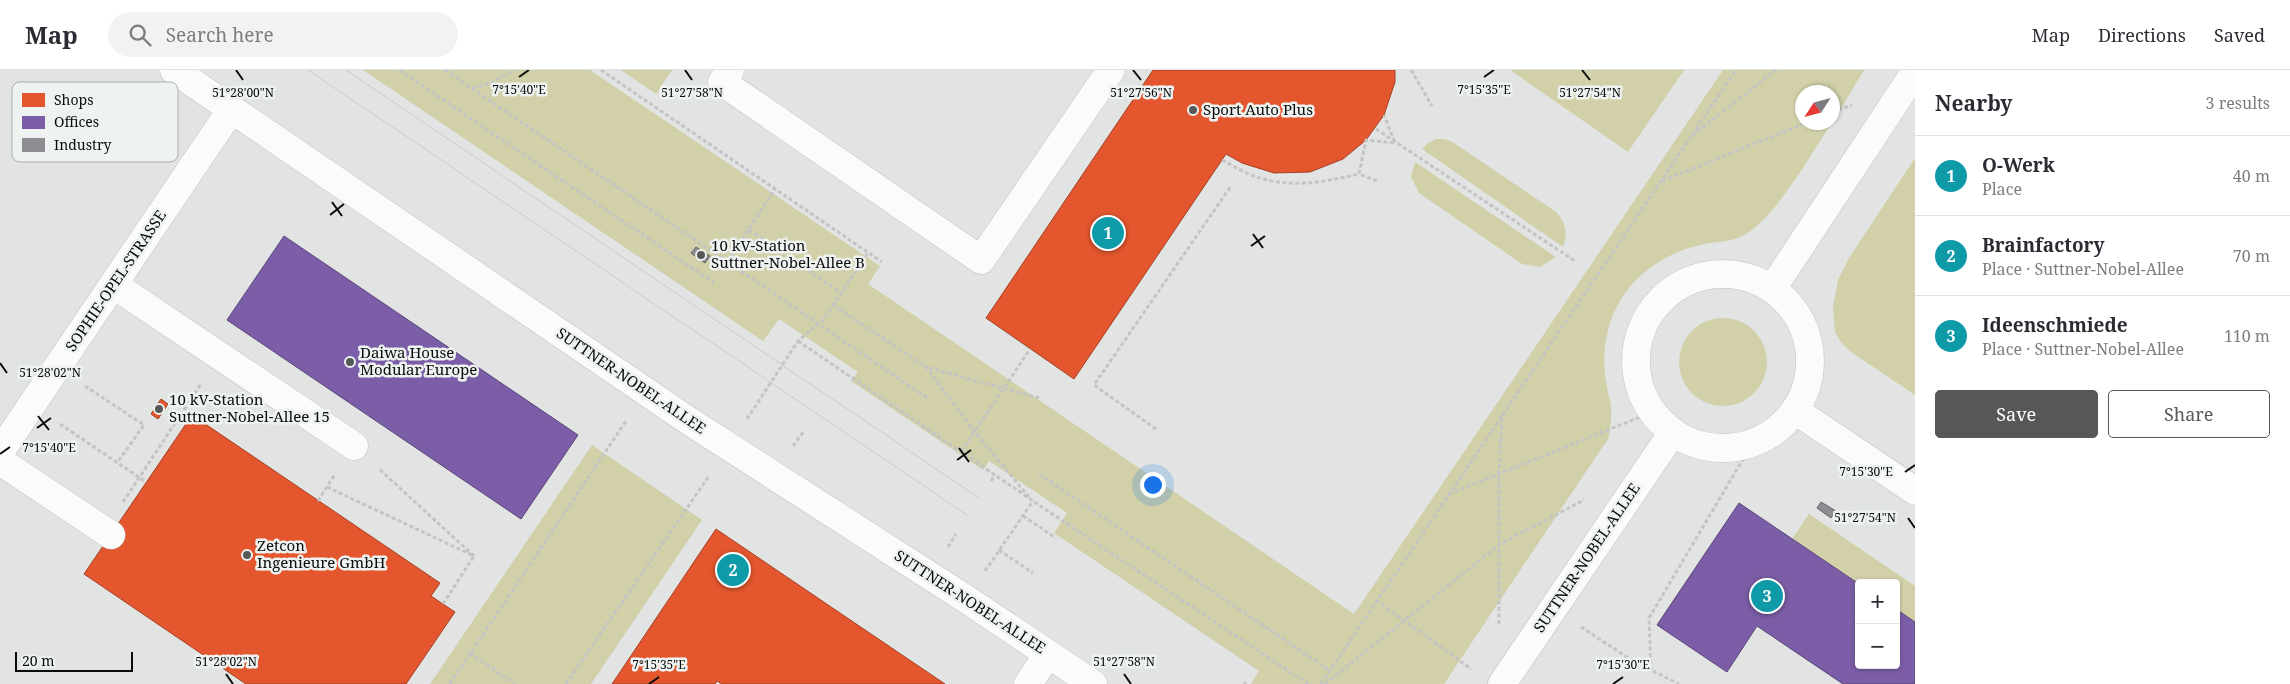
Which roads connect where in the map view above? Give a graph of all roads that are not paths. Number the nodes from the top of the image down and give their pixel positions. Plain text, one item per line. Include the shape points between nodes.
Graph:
1 (174, 70) edge
2 (730, 70) edge
3 (1111, 70) edge
4 (1915, 72) edge
5 (231, 110) junction
6 (114, 285) junction
7 (1772, 289) junction
8 (1796, 411) junction
9 (1673, 432) junction
10 (354, 446) road end
11 (0, 452) edge
12 (0, 462) edge
13 (1915, 491) edge
14 (107, 532) road end
15 (1048, 654) junction
16 (1028, 684) edge
17 (1093, 684) edge
18 (1502, 684) edge

1 - 5 street, SUTTNER-NOBEL-ALLEE
2 - 3 street via 722,82 981,260
4 - 7 street
5 - 6 street, SOPHIE-OPEL-STRASSE
5 - 15 street, SUTTNER-NOBEL-ALLEE via 728,447
6 - 10 street
6 - 11 street, SOPHIE-OPEL-STRASSE
7 - 8 street via 1789,304 1802,323 1809,345 1808,383
7 - 9 street via 1747,277 1720,273 1692,279 1668,293 1649,314 1639,338 1636,365 1641,391 1651,412
8 - 9 street via 1776,431 1752,444 1725,449 1697,445
8 - 13 street
9 - 18 street, SUTTNER-NOBEL-ALLEE
12 - 14 street
15 - 16 street
15 - 17 street, SUTTNER-NOBEL-ALLEE

